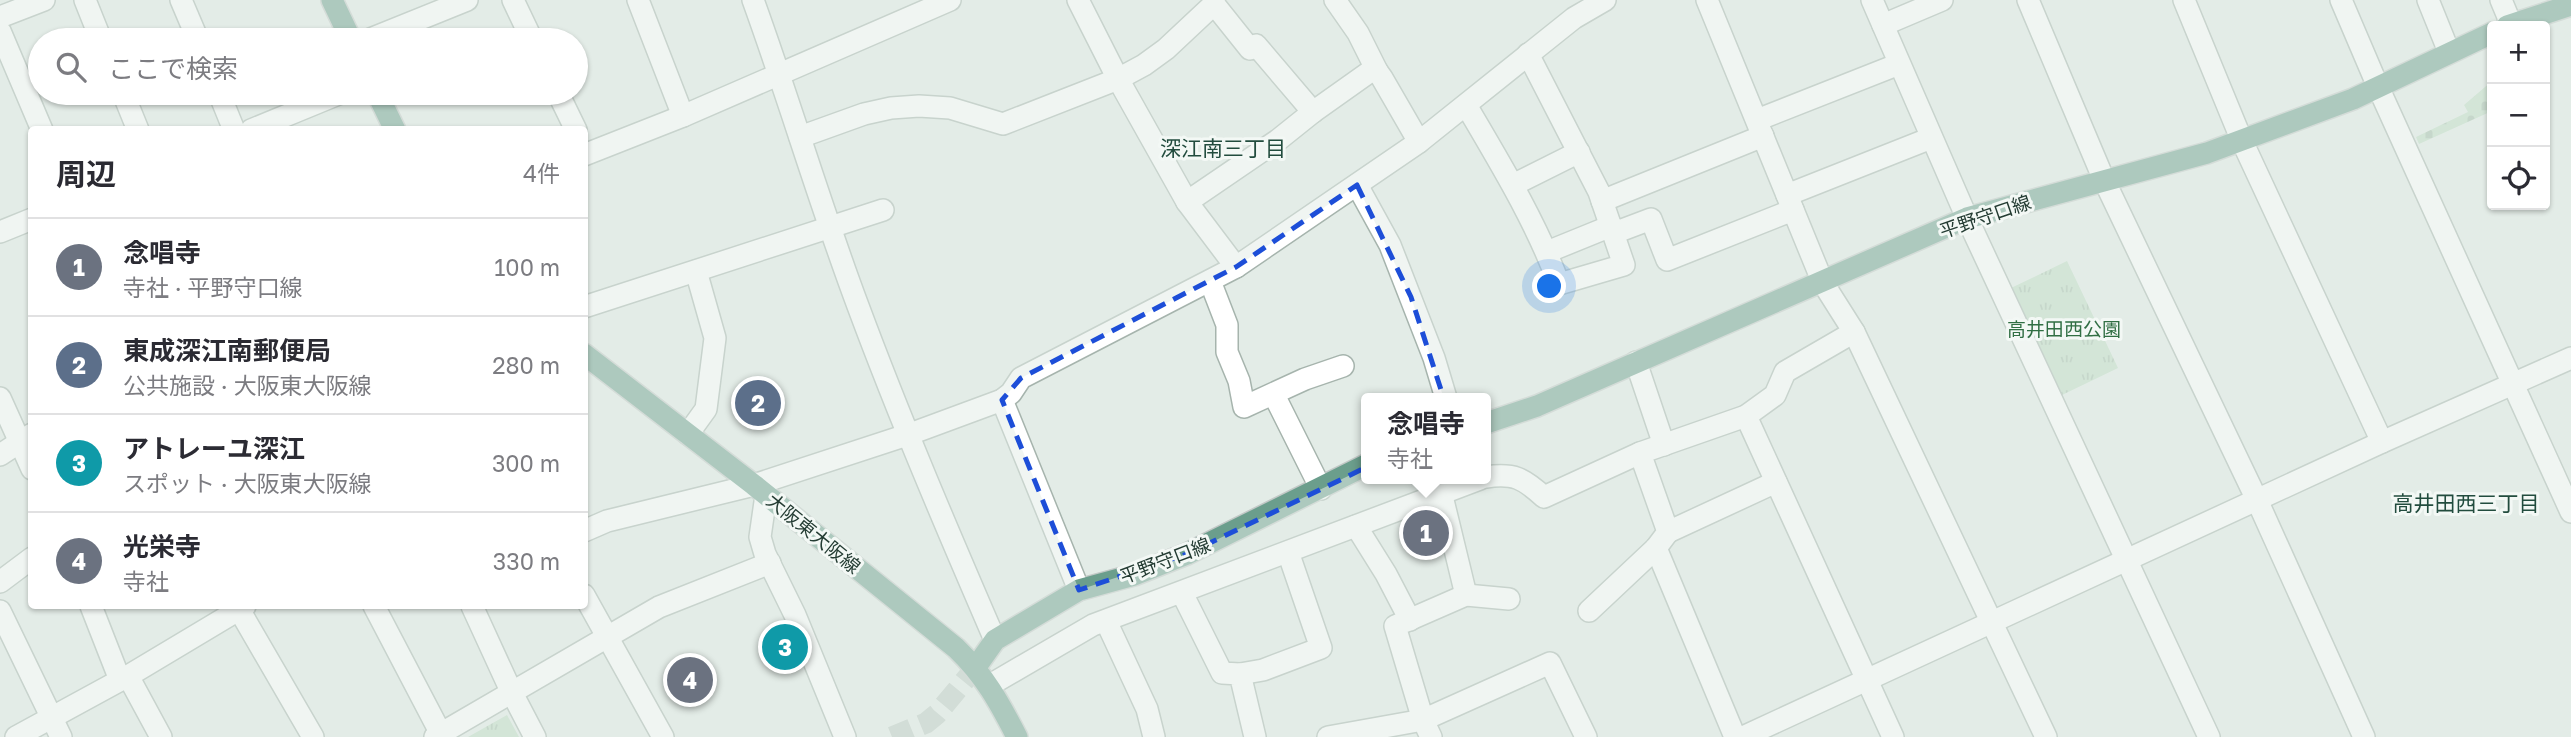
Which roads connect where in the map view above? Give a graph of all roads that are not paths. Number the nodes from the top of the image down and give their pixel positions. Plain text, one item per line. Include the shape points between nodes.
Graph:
1 (44, 0) edge
2 (85, 0) edge
3 (181, 0) edge
4 (332, 0) edge
5 (467, 0) edge
6 (513, 0) edge
7 (638, 0) edge
8 (753, 0) edge
9 (950, 0) edge
10 (1078, 0) edge
11 (1605, 0) edge
12 (1707, 0) edge
13 (1872, 0) edge
14 (1942, 0) edge
15 (2028, 0) edge
16 (2184, 0) edge
17 (2341, 0) edge
18 (2428, 0) edge
19 (2501, 0) edge
20 (1214, 2) edge
21 (1346, 4) edge
22 (920, 5) edge
23 (2571, 5) edge
24 (1568, 9) edge
25 (0, 17) edge
26 (2502, 21) edge
27 (2524, 21) edge
28 (1883, 25) junction
29 (96, 28) edge
30 (193, 28) edge
31 (345, 28) edge
32 (398, 28) edge
33 (527, 28) edge
34 (0, 30) edge
35 (2487, 35) edge
36 (2449, 52) junction
37 (1528, 54) junction
38 (1899, 64) junction
39 (1377, 71) junction
40 (779, 73) junction
41 (1118, 79) junction
42 (2379, 89) junction
43 (28, 97) edge
44 (32, 105) edge
45 (128, 105) edge
46 (224, 105) edge
47 (312, 105) edge
48 (383, 105) edge
49 (564, 105) edge
50 (1466, 105) junction
51 (1312, 112) junction
52 (683, 116) junction
53 (40, 126) edge
54 (136, 126) edge
55 (232, 126) edge
56 (261, 126) edge
57 (394, 126) edge
58 (574, 126) edge
59 (1760, 128) junction
60 (800, 136) junction
61 (1931, 138) junction
62 (2242, 141) junction
63 (1419, 142) junction
64 (588, 151) edge
65 (1579, 152) junction
66 (2104, 180) junction
67 (1357, 185) junction
68 (1513, 185) junction
69 (1602, 201) junction
70 (1187, 202) junction
71 (1790, 202) junction
72 (883, 210) dead end
73 (1967, 218) junction
74 (28, 221) edge
75 (831, 228) junction
76 (1613, 230) junction
77 (0, 232) edge
78 (1547, 252) junction
79 (1236, 267) junction
80 (695, 271) junction
81 (1210, 281) junction
82 (1823, 283) junction
83 (588, 306) edge
84 (1854, 332) junction
85 (588, 357) edge
86 (2571, 358) edge
87 (1636, 362) junction
88 (1342, 366) dead end
89 (2512, 386) junction
90 (1444, 393) edge
91 (1274, 395) junction
92 (0, 398) edge
93 (1002, 400) junction
94 (1746, 416) junction
95 (1491, 421) edge
96 (688, 434) junction
97 (910, 434) junction
98 (25, 438) edge
99 (2382, 442) junction
100 (1664, 445) junction
101 (1640, 453) junction
102 (0, 455) edge
103 (1361, 468) edge
104 (1491, 477) edge
105 (1776, 482) junction
106 (1465, 484) edge
107 (1321, 489) junction
108 (760, 490) junction
109 (1441, 492) junction
110 (2257, 500) junction
111 (2571, 512) edge
112 (1356, 526) junction
113 (588, 529) edge
114 (1662, 540) junction
115 (1288, 552) junction
116 (2127, 559) junction
117 (28, 561) edge
118 (769, 563) junction
119 (0, 582) edge
120 (1079, 590) junction
121 (1182, 593) junction
122 (1466, 595) junction
123 (1509, 599) dead end
124 (588, 603) edge
125 (92, 609) edge
126 (237, 609) edge
127 (241, 609) edge
128 (375, 609) edge
129 (473, 609) edge
130 (0, 611) edge
131 (1589, 611) dead end
132 (1410, 620) junction
133 (1106, 621) junction
134 (1990, 623) junction
135 (606, 637) junction
136 (995, 640) junction
137 (976, 667) junction
138 (1240, 674) junction
139 (124, 678) junction
140 (1867, 680) junction
141 (990, 685) junction
142 (511, 691) junction
143 (50, 717) junction
144 (1427, 728) edge
145 (438, 735) edge
146 (16, 737) edge
147 (61, 737) edge
148 (161, 737) edge
149 (313, 737) edge
150 (535, 737) edge
151 (663, 737) edge
152 (845, 737) edge
153 (1017, 737) edge
154 (1154, 737) edge
155 (1255, 737) edge
156 (1328, 737) edge
157 (1586, 737) edge
158 (1735, 737) edge
159 (1743, 737) edge
160 (1893, 737) edge
161 (2046, 737) edge
162 (2209, 737) edge
163 (2364, 737) edge

1 - 25 street
2 - 29 street
3 - 30 street
4 - 31 main road
5 - 32 street
6 - 33 street
7 - 52 street
8 - 40 street
9 - 22 street
10 - 41 street
11 - 24 street
12 - 59 street
13 - 28 street
14 - 28 street
15 - 66 street
16 - 62 street
17 - 42 street
18 - 36 street
19 - 26 street
20 - 41 street via 1166,49
20 - 51 street via 1250,49 1256,45
21 - 39 street
22 - 40 street
23 - 27 main road, 平野守口線
24 - 37 street
28 - 38 street
34 - 43 street
35 - 36 main road, 平野守口線
36 - 42 main road, 平野守口線
37 - 50 street
37 - 65 street
38 - 59 street
38 - 61 street
39 - 51 street
39 - 63 street
40 - 52 street
40 - 60 street
41 - 60 street via 1003,124 950,108 919,106 864,114
41 - 70 street
42 - 62 main road, 平野守口線
42 - 89 street
44 - 53 street
45 - 54 street
46 - 55 street
47 - 56 street
48 - 57 main road
49 - 58 street
50 - 63 street
50 - 68 street
51 - 70 street
52 - 64 street
59 - 69 street
59 - 71 street
60 - 75 street
61 - 71 street
61 - 73 street
62 - 66 main road, 平野守口線
62 - 99 street
63 - 67 street
65 - 68 street
65 - 69 street
66 - 73 main road, 平野守口線
66 - 110 street
67 - 79 street
67 - 90 street via 1390,246
68 - 78 street
69 - 76 street
70 - 79 street
71 - 76 street via 1667,260 1651,219
71 - 82 street
72 - 75 street
73 - 82 main road, 平野守口線
73 - 116 street
74 - 77 street
75 - 80 street
75 - 97 street
76 - 78 street
76 - 78 street via 1624,265 1559,284
79 - 81 street
80 - 83 street
80 - 96 street via 715,338 706,409
81 - 91 street via 1227,325 1227,352 1244,407
81 - 93 street via 1021,377
82 - 84 street
82 - 87 main road, 平野守口線
84 - 94 street via 1785,372 1775,396
84 - 134 street
85 - 96 main road, 大阪東大阪線
86 - 89 street
87 - 95 main road, 平野守口線
87 - 100 street
88 - 91 street
89 - 99 street
89 - 111 street
91 - 107 street
92 - 98 street
93 - 97 street
93 - 120 street
94 - 100 street
94 - 105 street
96 - 108 main road, 大阪東大阪線
97 - 108 street
97 - 136 street
98 - 102 street
99 - 110 street
100 - 101 street
101 - 104 street via 1544,497 1525,480
101 - 114 street
103 - 107 main road, 平野守口線
105 - 114 street
105 - 140 street
106 - 109 street
107 - 120 main road, 平野守口線 via 1187,554
108 - 113 street via 607,521
108 - 118 street via 760,537
108 - 137 main road, 大阪東大阪線
109 - 112 street
109 - 122 street
110 - 116 street
110 - 163 street
112 - 115 street
112 - 132 street
114 - 131 street
114 - 158 street
115 - 121 street
115 - 138 street via 1321,648
116 - 134 street
116 - 162 street
117 - 119 street
118 - 135 street via 659,607
118 - 152 street
120 - 136 main road, 平野守口線
121 - 133 street
121 - 138 street via 1222,673
122 - 123 street
122 - 132 street
124 - 135 street
125 - 139 street
126 - 139 street
127 - 149 street
128 - 145 street
129 - 142 street
130 - 143 street
132 - 144 street via 1395,626
133 - 141 street
133 - 154 street via 1147,709
134 - 140 street
134 - 161 street
135 - 142 street
135 - 151 street
136 - 137 main road, 平野守口線
137 - 141 main road, 大阪東大阪線
138 - 155 street
139 - 143 street
139 - 148 street
140 - 159 street
140 - 160 street
141 - 153 main road, 大阪東大阪線
142 - 145 street
142 - 150 street
143 - 146 street
143 - 147 street
144 - 156 street
144 - 157 street via 1550,663

